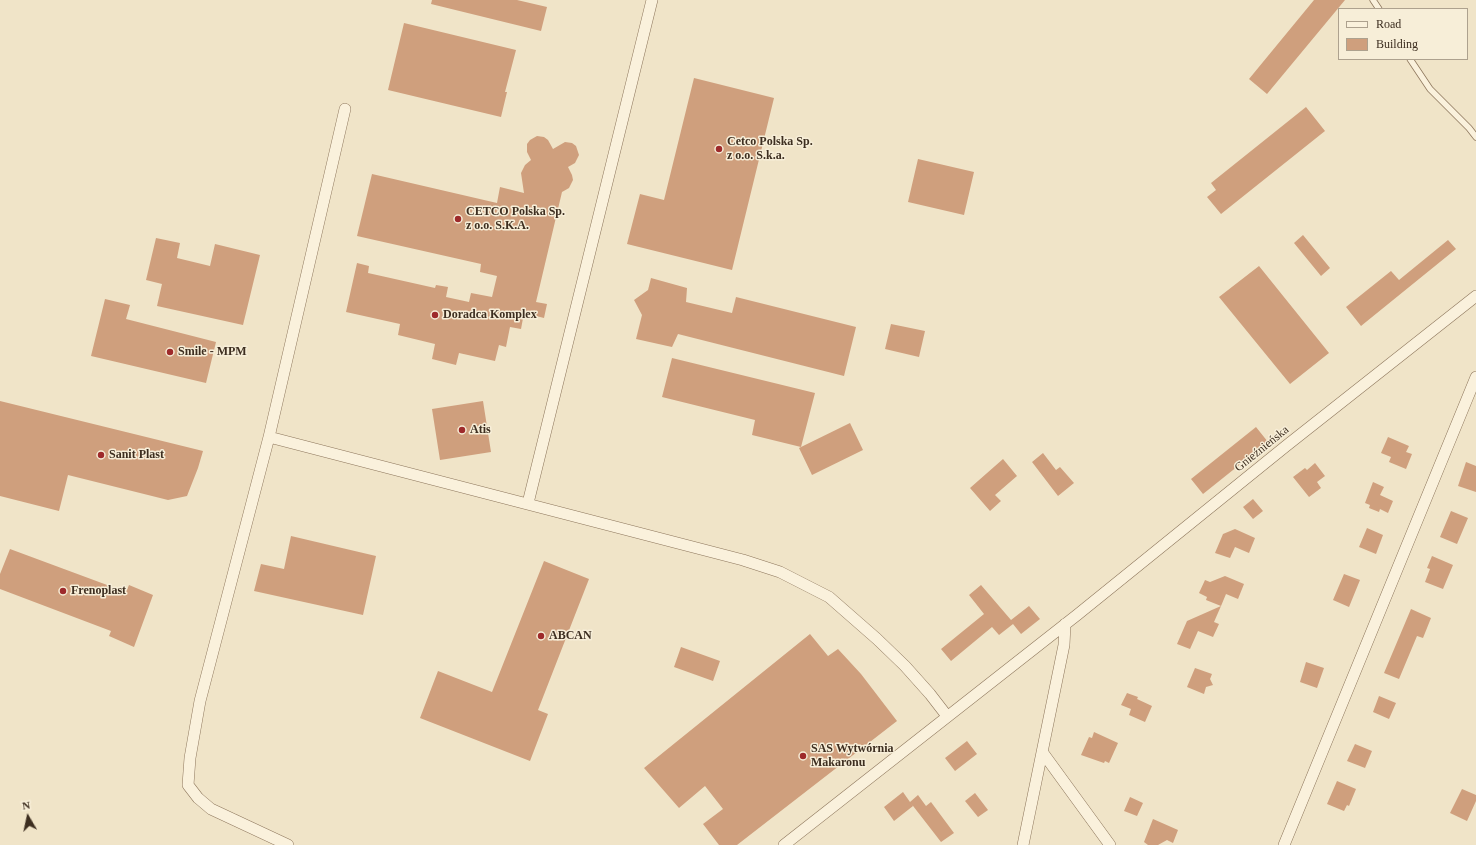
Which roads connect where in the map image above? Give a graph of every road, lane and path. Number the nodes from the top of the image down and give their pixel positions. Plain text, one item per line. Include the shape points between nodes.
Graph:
1 (652, 0) edge
2 (1411, 60) edge
3 (345, 109) dead end
4 (1476, 137) edge
5 (1476, 296) edge
6 (1476, 377) edge
7 (269, 437) junction
8 (528, 503) junction
9 (1065, 624) junction
10 (948, 716) junction
11 (1043, 753) junction
12 (288, 845) edge
13 (784, 845) edge
14 (1023, 845) edge
15 (1110, 845) edge
16 (1284, 845) edge

1 - 8 street
2 - 4 lane via 1430,89
3 - 7 street
5 - 9 street, Gnieźnieńska
6 - 16 street
7 - 8 street
7 - 12 street via 200,701 188,785 211,809
8 - 10 street via 780,572 829,597 878,639
9 - 10 street, Gnieźnieńska
9 - 11 street via 1064,645
10 - 13 street, Gnieźnieńska
11 - 14 street
11 - 15 street

